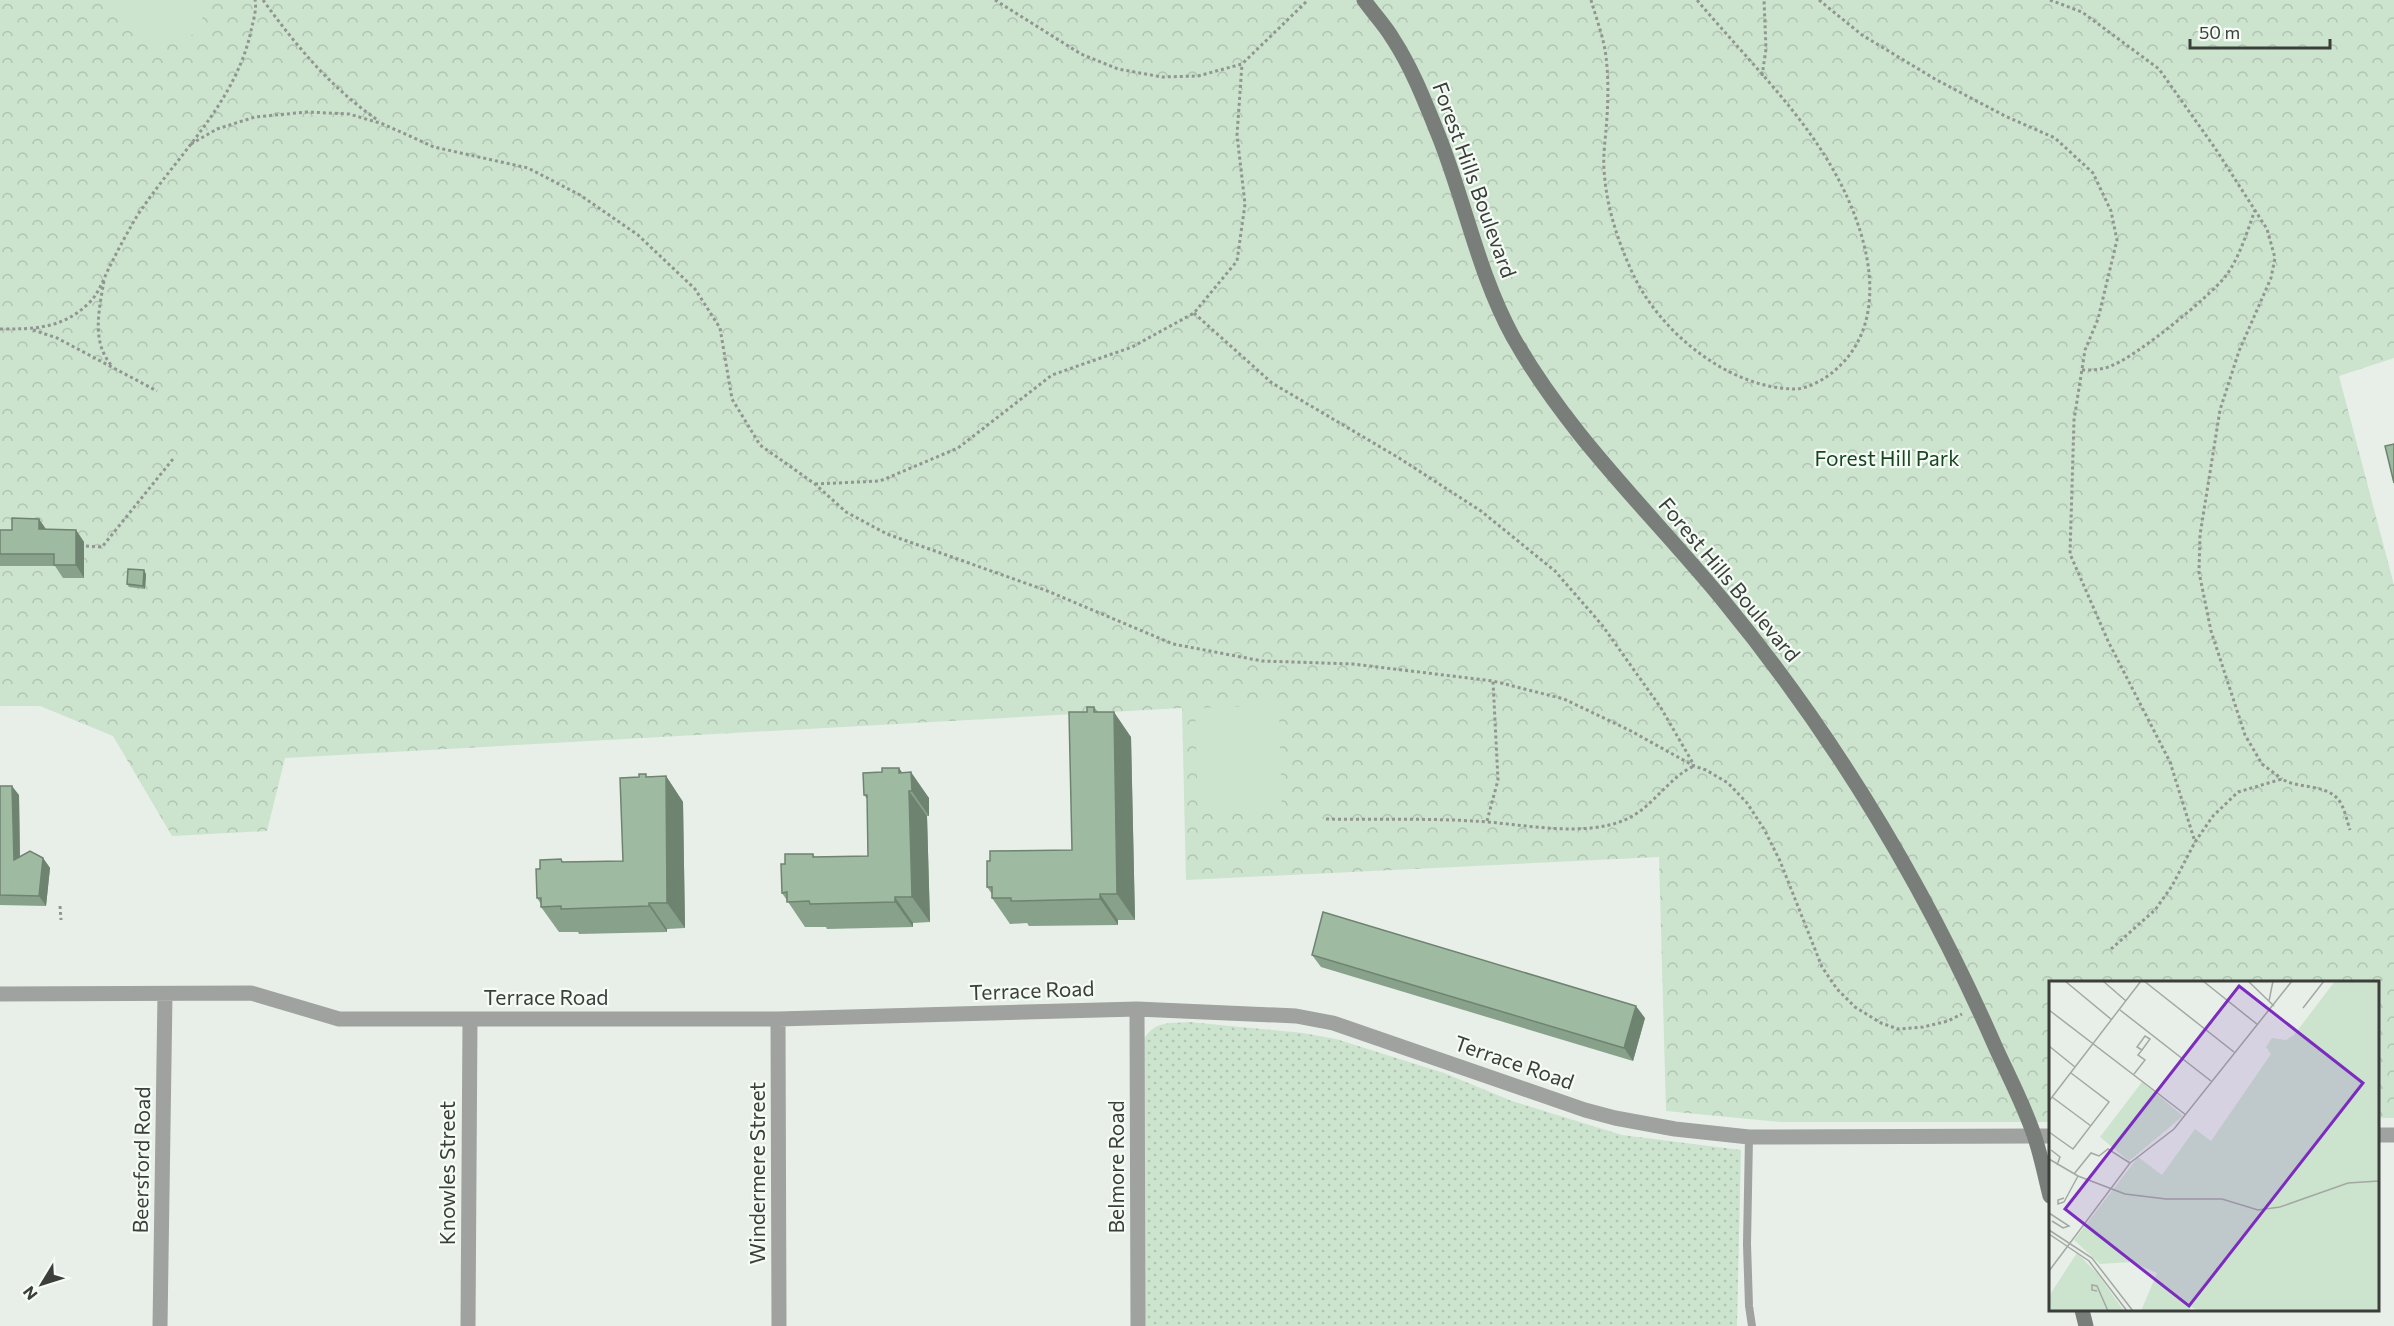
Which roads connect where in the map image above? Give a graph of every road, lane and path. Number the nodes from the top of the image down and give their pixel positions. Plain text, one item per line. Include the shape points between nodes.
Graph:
1 (255, 0) edge
2 (264, 0) edge
3 (995, 0) edge
4 (1308, 0) edge
5 (1364, 0) edge
6 (1591, 0) edge
7 (1697, 0) edge
8 (1764, 0) edge
9 (1819, 0) edge
10 (2050, 0) edge
11 (1242, 64) junction
12 (1762, 76) junction
13 (383, 124) junction
14 (191, 144) junction
15 (2255, 210) junction
16 (105, 277) junction
17 (1194, 313) junction
18 (28, 328) junction
19 (0, 329) edge
20 (115, 370) junction
21 (2082, 370) junction
22 (158, 391) dead end
23 (173, 459) dead end
24 (815, 484) junction
25 (86, 546) dead end
26 (1493, 681) junction
27 (1694, 766) junction
28 (2282, 779) junction
29 (1326, 819) dead end
30 (1487, 822) junction
31 (2350, 830) dead end
32 (2194, 842) junction
33 (60, 906) dead end
34 (61, 920) dead end
35 (2111, 949) dead end
36 (0, 994) edge
37 (165, 994) junction
38 (1978, 1006) junction
39 (1137, 1009) junction
40 (470, 1019) junction
41 (778, 1019) junction
42 (2043, 1136) edge
43 (1749, 1137) junction
44 (2049, 1187) edge
45 (2082, 1311) edge
46 (160, 1326) edge
47 (468, 1326) edge
48 (779, 1326) edge
49 (1138, 1326) edge
50 (1752, 1326) edge
51 (2086, 1326) edge

1 - 14 path via 248,43 235,80
2 - 13 path via 321,73 353,104
3 - 11 path via 1082,54 1118,69 1162,77 1198,76
4 - 11 path
5 - 38 street, Forest Hills Boulevard via 1393,39 1417,84 1439,137 1477,256 1513,335 1558,406 1722,599 1805,707 1861,792 1936,922
6 - 12 path via 1606,54 1604,168 1611,220 1632,273 1652,308 1681,340 1755,383 1796,390 1827,377 1847,361 1863,335 1871,298 1867,258 1851,207 1821,147
7 - 12 path
8 - 12 path via 1766,49
9 - 21 path via 1862,35 1935,79 2055,138 2093,173 2111,211 2116,240
10 - 15 path via 2082,12 2159,69
11 - 17 path via 1237,135 1245,204 1237,261
13 - 14 path via 349,114 308,112 255,117 217,129
13 - 24 path via 434,147 528,168 580,195 638,235 695,289 720,328 732,399 760,445
14 - 16 path via 136,217
15 - 21 path via 2226,276 2206,296 2126,359 2099,370
15 - 28 path via 2268,229 2275,258 2271,278 2239,351 2220,410 2200,535 2199,572 2211,631 2245,735 2262,764
16 - 18 path via 98,292 78,311 45,328
16 - 20 path via 98,334 105,358
17 - 24 path via 1132,347 1052,375 958,448 880,481
17 - 27 path via 1272,383 1481,511 1555,571 1602,625 1654,698
18 - 19 path
18 - 20 path via 57,338
20 - 22 path
21 - 32 path via 2074,420 2070,554 2108,641 2170,762
23 - 25 path via 102,547
24 - 26 path via 846,512 887,534 1045,590 1173,644 1262,661 1353,664
26 - 27 path via 1564,699
26 - 30 path via 1498,780
27 - 30 path via 1648,806 1627,819 1602,827
27 - 38 path via 1728,783 1747,803 1764,829 1822,967 1855,1007 1898,1029 1948,1021
28 - 31 path via 2294,786 2323,789 2338,799
28 - 32 path via 2238,792
29 - 30 path
32 - 35 path via 2155,910
33 - 34 path
36 - 37 street, Terrace Road
37 - 40 street, Terrace Road via 251,993 339,1019
37 - 46 street, Beersford Road
38 - 42 street, Forest Hills Boulevard
39 - 41 street, Terrace Road
39 - 43 street, Terrace Road via 1296,1016 1333,1023 1615,1118
39 - 49 street, Belmore Road
40 - 41 street, Terrace Road
40 - 47 street, Knowles Street
41 - 48 street, Windermere Street
42 - 43 street, Terrace Road
42 - 44 street, Forest Hills Boulevard
43 - 50 lane via 1747,1244
45 - 51 street

